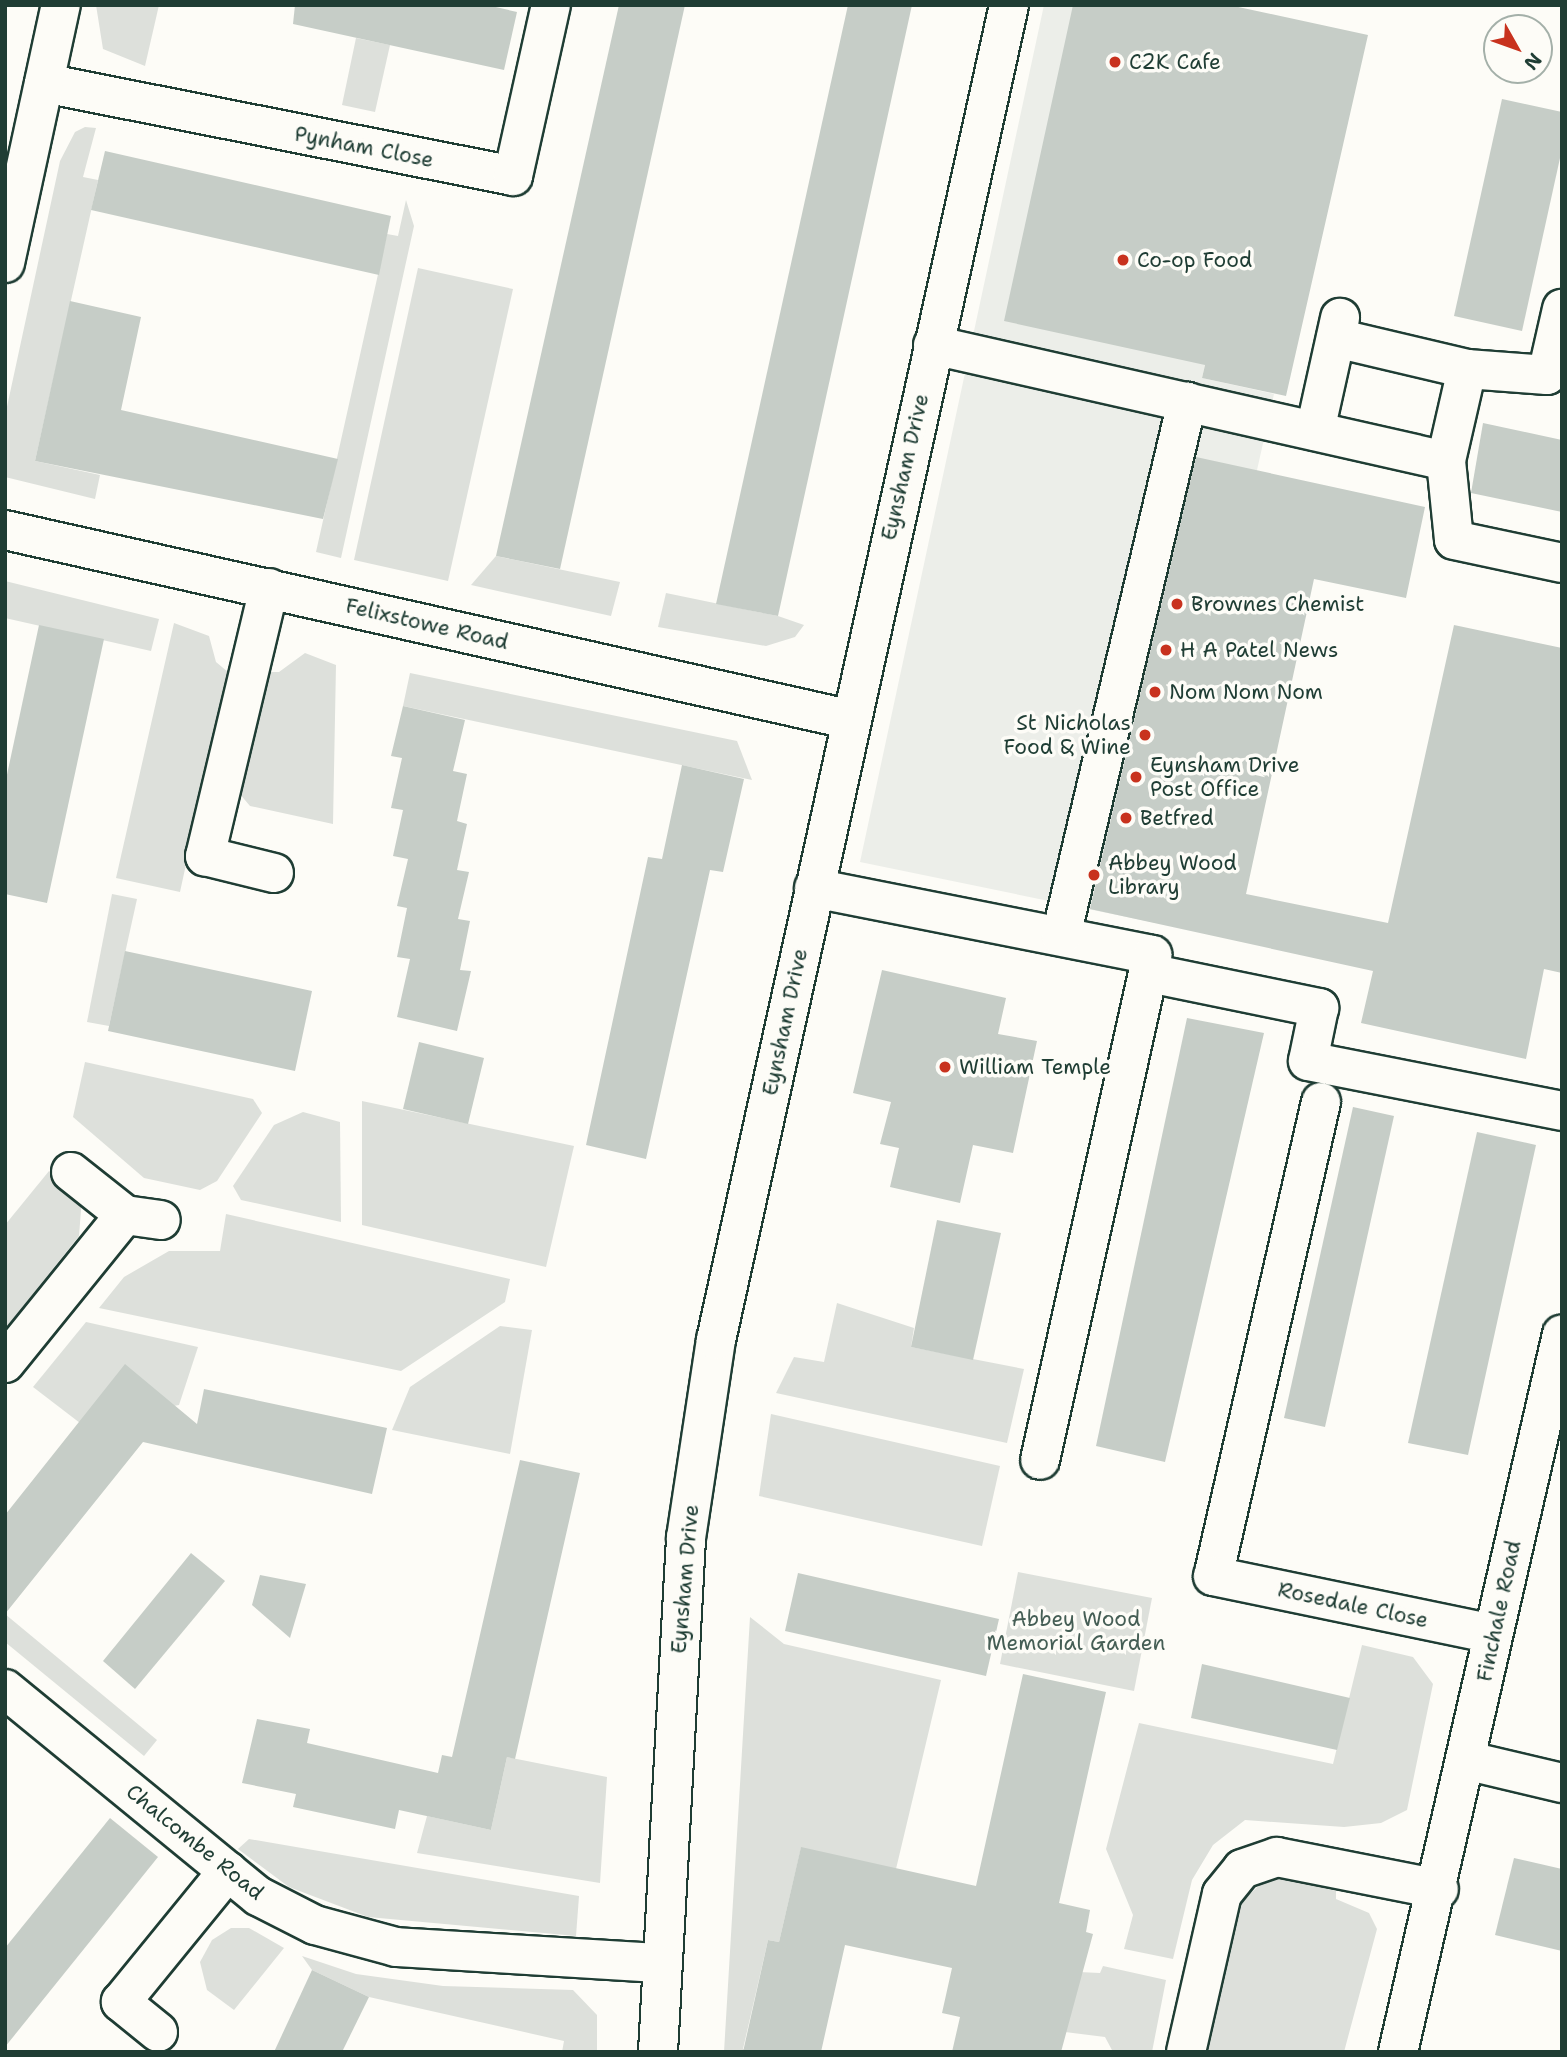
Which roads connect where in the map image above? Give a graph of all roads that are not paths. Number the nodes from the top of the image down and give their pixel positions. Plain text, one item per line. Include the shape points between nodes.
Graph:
1 (61, 5) edge
2 (551, 5) edge
3 (1009, 5) edge
4 (44, 83) junction
5 (5, 263) edge
6 (1562, 309) edge
7 (933, 345) junction
8 (1467, 369) junction
9 (1187, 402) junction
10 (1315, 431) junction
11 (1446, 461) junction
12 (5, 530) edge
13 (1562, 563) edge
14 (269, 589) junction
15 (848, 719) junction
16 (274, 873) dead end
17 (814, 888) junction
18 (1061, 936) junction
19 (1149, 973) junction
20 (1321, 1102) dead end
21 (1562, 1111) edge
22 (71, 1172) dead end
23 (1562, 1334) edge
24 (5, 1363) edge
25 (1040, 1460) dead end
26 (1492, 1634) junction
27 (5, 1689) edge
28 (1469, 1762) junction
29 (1562, 1783) edge
30 (228, 1871) junction
31 (1439, 1889) junction
32 (660, 1963) junction
33 (158, 2032) dead end
34 (658, 2052) edge
35 (1186, 2052) edge
36 (1398, 2052) edge

1 - 4 street
2 - 4 street, Pynham Close via 513,176
3 - 7 street, Eynsham Drive
4 - 5 street
6 - 8 street via 1547,375
7 - 9 street
7 - 15 street, Eynsham Drive
8 - 10 street via 1338,328
8 - 11 street
9 - 10 street
9 - 18 street
10 - 11 street
11 - 13 street via 1454,540
12 - 14 street, Felixstowe Road
14 - 15 street, Felixstowe Road
14 - 16 street via 205,856
15 - 17 street, Eynsham Drive
17 - 18 street
17 - 32 street, Eynsham Drive via 716,1340 690,1515
18 - 19 street via 1152,955
19 - 21 street via 1319,1008 1308,1061
19 - 25 street
20 - 26 street, Rosedale Close via 1213,1576
22 - 24 street via 143,1218
23 - 26 street, Finchale Road
26 - 28 street, Finchale Road
27 - 30 street, Chalcombe Road
28 - 29 street
28 - 31 street, Finchale Road
30 - 32 street, Chalcombe Road via 258,1896 315,1925 396,1947
30 - 33 street via 121,2002
31 - 35 street via 1277,1857 1242,1869 1222,1894
31 - 36 street, Finchale Road
32 - 34 street, Eynsham Drive

